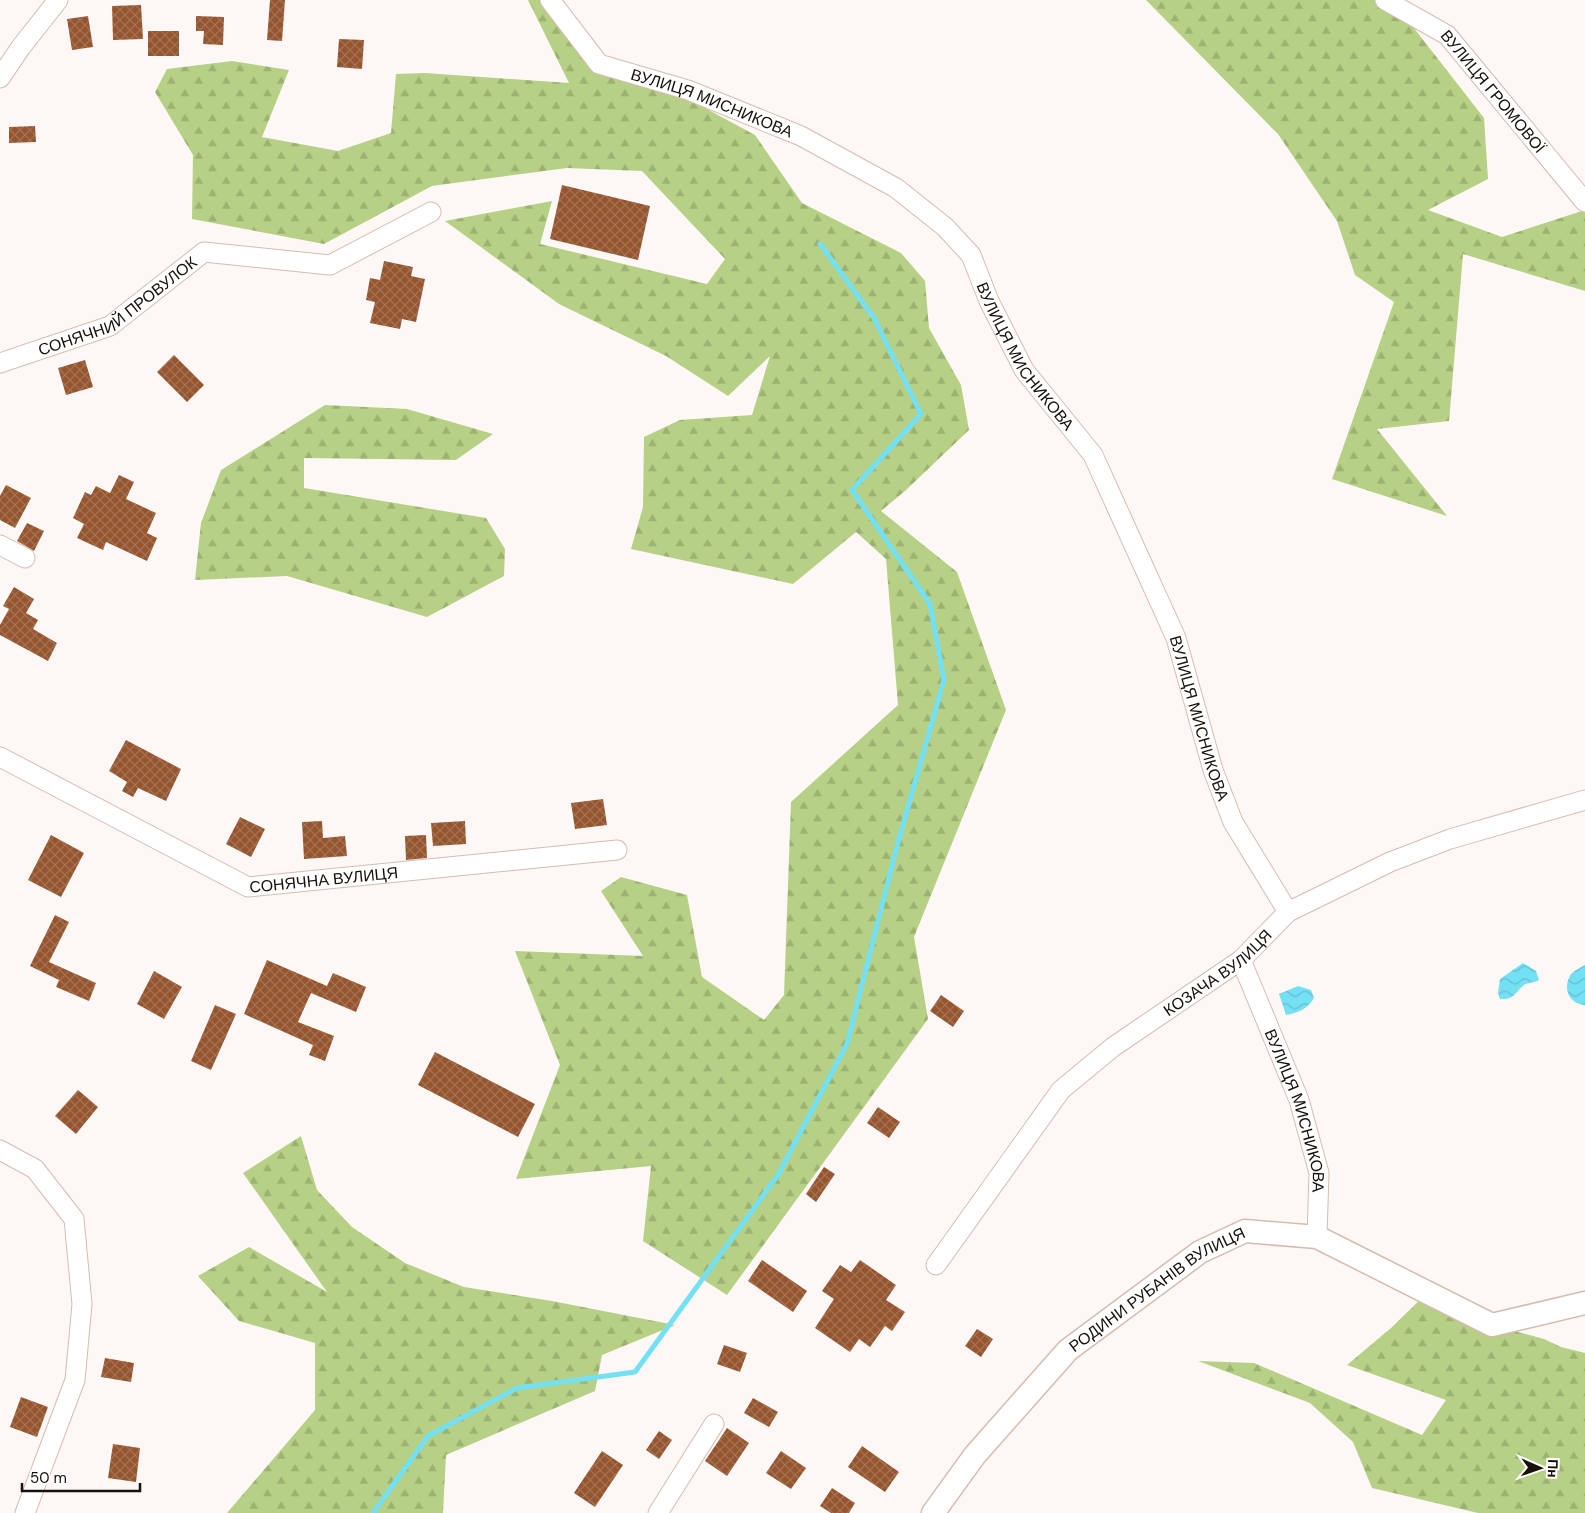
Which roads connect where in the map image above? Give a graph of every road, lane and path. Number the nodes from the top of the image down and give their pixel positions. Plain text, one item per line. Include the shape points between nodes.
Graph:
1 (58, 0) edge
2 (550, 0) edge
3 (1385, 0) edge
4 (0, 78) edge
5 (1585, 202) edge
6 (431, 212) dead end
7 (0, 362) edge
8 (0, 545) edge
9 (25, 558) dead end
10 (0, 757) edge
11 (1585, 800) edge
12 (617, 850) dead end
13 (1288, 912) junction
14 (1241, 960) junction
15 (0, 1150) edge
16 (1317, 1237) junction
17 (936, 1265) dead end
18 (1585, 1303) edge
19 (714, 1424) dead end
20 (25, 1513) edge
21 (658, 1513) edge
22 (933, 1513) edge

1 - 4 street
2 - 13 street, ВУЛИЦЯ МИСНИКОВА via 599,64 688,90 801,136 896,188 945,227 971,255 989,301 1024,370 1093,455 1176,638 1213,770 1233,822
3 - 5 street, ВУЛИЦЯ ГРОМОВОЇ via 1447,35
6 - 7 street, СОНЯЧНИЙ ПРОВУЛОК via 330,265 204,252 110,326
8 - 9 street
10 - 12 street, СОНЯЧНА ВУЛИЦЯ via 248,887
11 - 13 street, КОЗАЧА ВУЛИЦЯ via 1450,839 1390,862
13 - 14 street, КОЗАЧА ВУЛИЦЯ
14 - 16 street, ВУЛИЦЯ МИСНИКОВА via 1299,1100 1319,1173
14 - 17 street, КОЗАЧА ВУЛИЦЯ via 1113,1047 1061,1090
15 - 20 street via 34,1169 74,1219 82,1304 75,1380
16 - 18 street, РОДИНИ РУБАНІВ ВУЛИЦЯ via 1492,1325
16 - 22 street, РОДИНИ РУБАНІВ ВУЛИЦЯ via 1245,1231 1200,1252 1068,1350 975,1455
19 - 21 street

